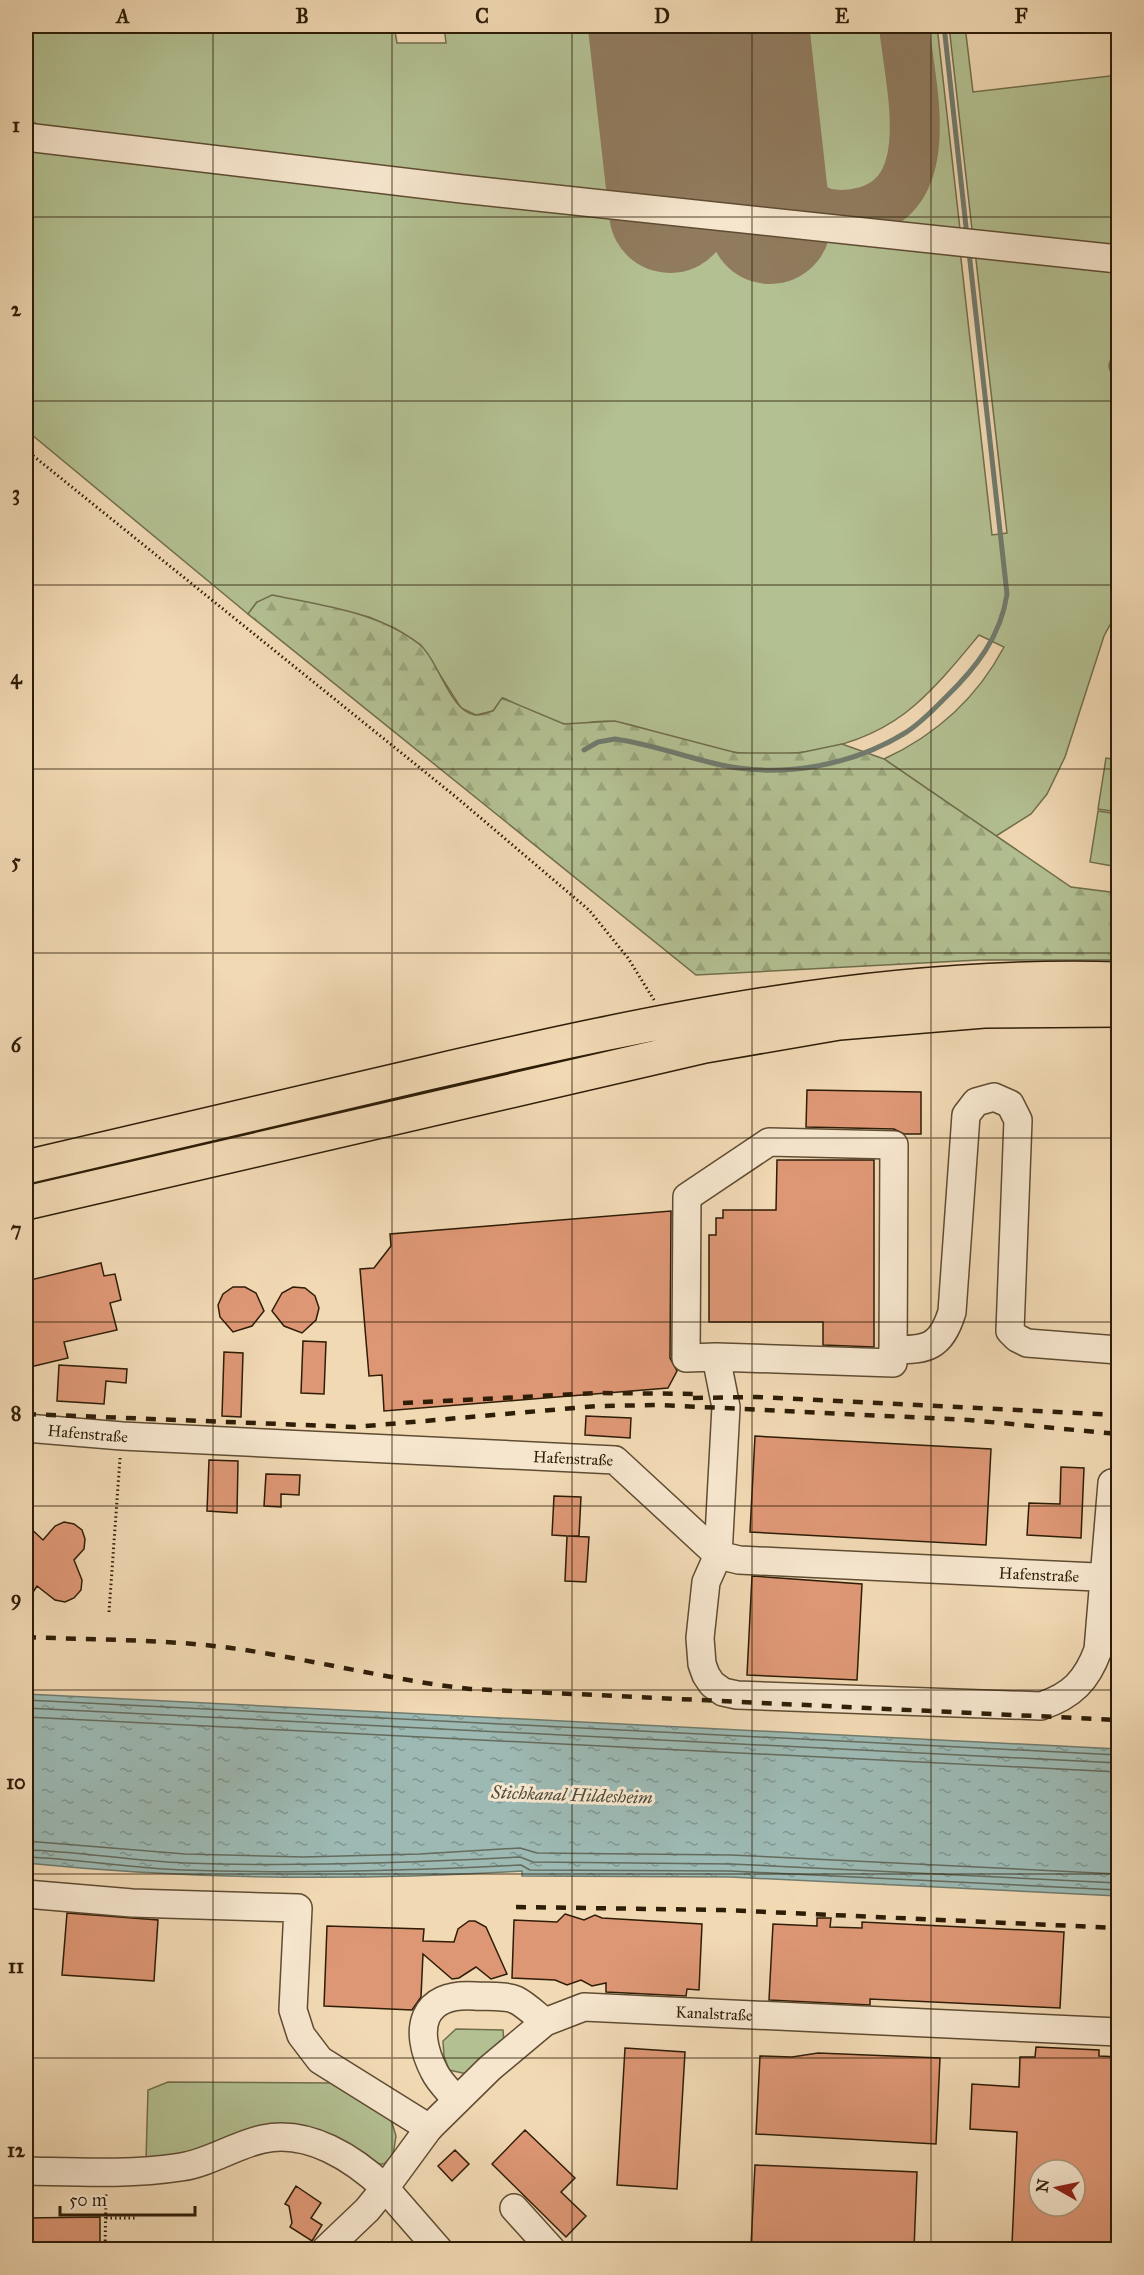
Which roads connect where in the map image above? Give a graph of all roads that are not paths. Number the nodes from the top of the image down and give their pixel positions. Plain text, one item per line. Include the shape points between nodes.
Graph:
1 (26, 137) edge
2 (1119, 259) edge
3 (1119, 979) edge
4 (1119, 1010) edge
5 (26, 1167) edge
6 (26, 1203) edge
7 (893, 1350) junction
8 (1119, 1350) edge
9 (716, 1357) junction
10 (26, 1428) edge
11 (1112, 1483) dead end
12 (718, 1555) junction
13 (1111, 1578) edge
14 (26, 1894) edge
15 (545, 2022) junction
16 (1119, 2032) edge
17 (457, 2100) junction
18 (429, 2128) junction
19 (26, 2170) edge
20 (385, 2188) junction
21 (514, 2208) dead end
22 (326, 2250) edge
23 (439, 2250) edge
24 (552, 2250) edge

1 - 2 street via 462,189
3 - 5 main road via 982,980 837,992 662,1021
4 - 6 main road via 984,1011 839,1023 705,1046
7 - 8 street via 930,1346 948,1327 966,1115 976,1102 994,1097 1010,1104 1018,1120 1010,1331 1027,1343
7 - 9 street via 893,1363
7 - 9 street via 894,1145 769,1142 687,1197 686,1358
9 - 12 street via 726,1407
10 - 12 street, Hafenstraße via 615,1460
11 - 13 street via 1107,1561
12 - 13 street, Hafenstraße via 739,1560
12 - 13 street via 706,1582 701,1607 702,1664 712,1684 737,1695 1041,1706 1076,1689 1090,1672
14 - 18 street via 132,1903 298,1908 293,2010 301,2035 320,2060
15 - 16 street, Kanalstraße via 584,2007
15 - 17 street, Kanalstraße
15 - 17 street via 515,1999 465,1995 445,1998 433,2005 423,2021 423,2044 435,2073
17 - 18 street, Kanalstraße
18 - 20 street, Kanalstraße
19 - 20 street via 133,2174 184,2167 264,2139 300,2139 360,2164
20 - 22 street, Kanalstraße
20 - 23 street
21 - 24 street

